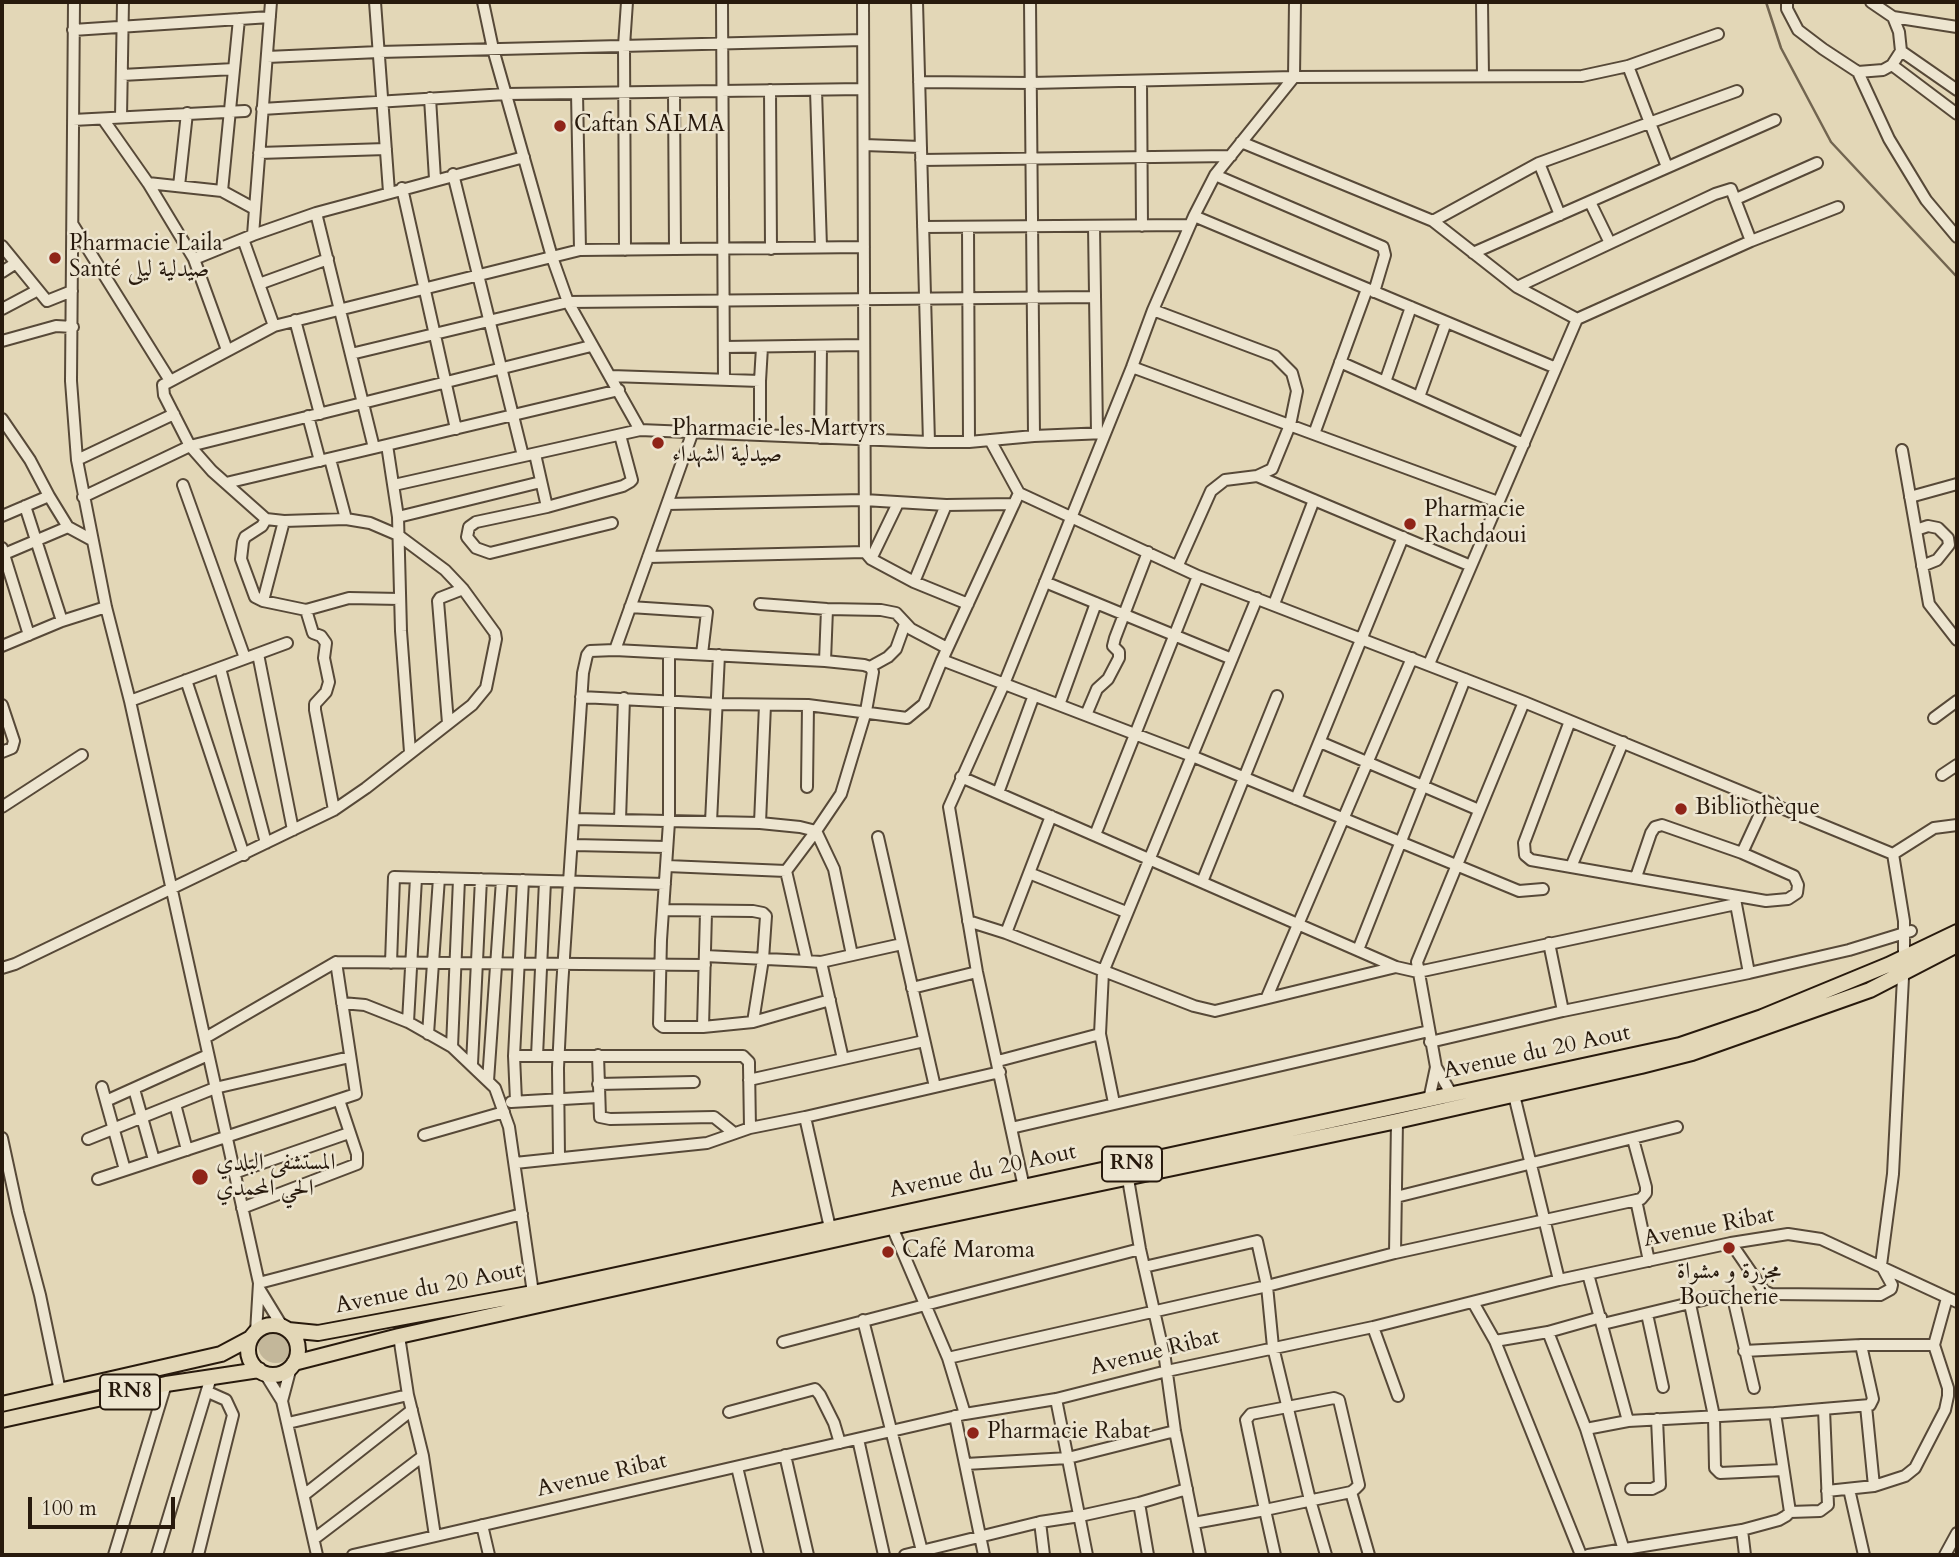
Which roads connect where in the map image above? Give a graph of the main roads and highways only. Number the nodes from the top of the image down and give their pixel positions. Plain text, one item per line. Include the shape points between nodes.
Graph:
1 (1957, 932) edge
2 (1957, 945) edge
3 (1126, 1171) junction
4 (1025, 1192) junction
5 (285, 1328) junction
6 (254, 1335) junction
7 (292, 1365) junction
8 (261, 1371) junction
9 (2, 1404) edge
10 (2, 1420) edge

1 - 3 main road, Avenue du 20 Aout / RN8 via 1762,1017 1680,1045
2 - 3 main road, Avenue du 20 Aout / RN8 via 1870,990 1692,1053 1397,1121
3 - 4 main road, Avenue du 20 Aout / RN8
4 - 5 main road, Avenue du 20 Aout / RN8 via 318,1333
4 - 7 main road, Avenue du 20 Aout / RN8 via 892,1227 399,1336
5 - 6 main road, RN8 via 268,1325
5 - 7 main road via 298,1345
6 - 8 main road via 249,1353
6 - 9 main road, RN8 via 221,1354
7 - 8 main road, RN8 via 275,1374
8 - 10 main road, RN8 via 166,1384

